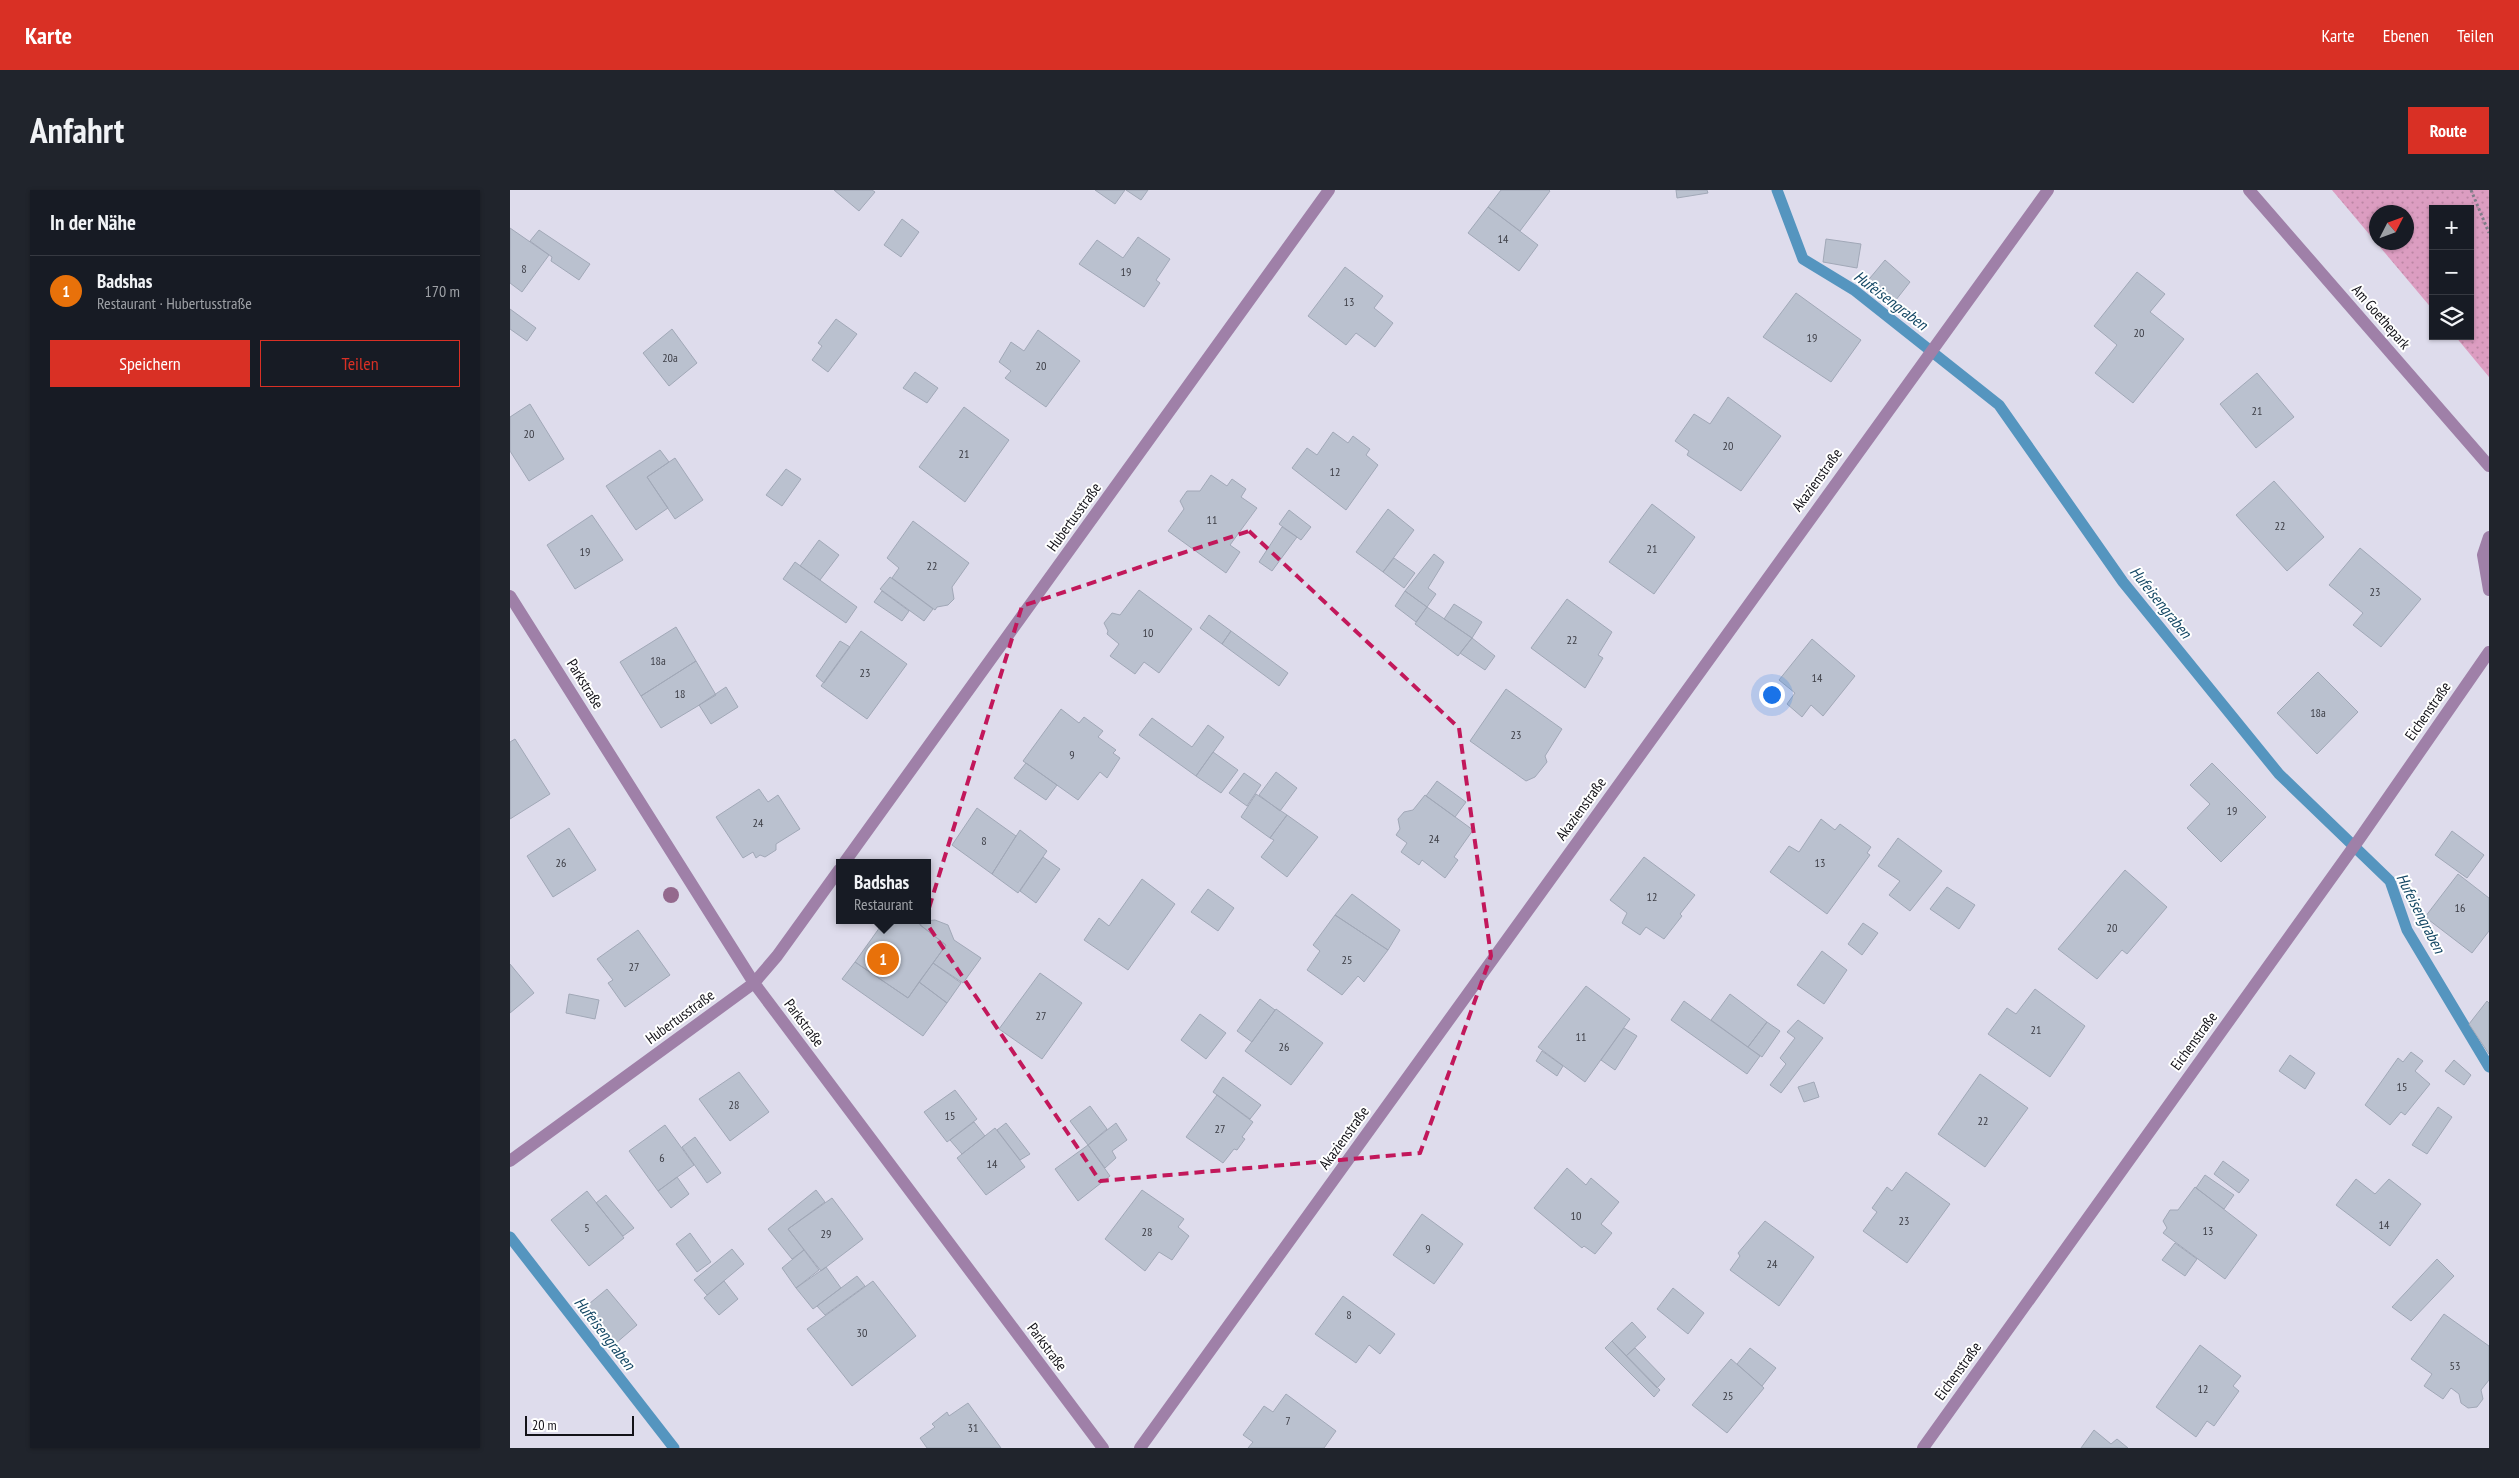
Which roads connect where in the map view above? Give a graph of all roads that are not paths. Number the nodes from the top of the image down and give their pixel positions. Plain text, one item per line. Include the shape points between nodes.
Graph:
1 (1329, 190) edge
2 (2048, 190) edge
3 (2249, 190) edge
4 (2489, 466) edge
5 (2489, 537) edge
6 (2489, 590) edge
7 (510, 596) edge
8 (2489, 652) edge
9 (847, 859) edge
10 (836, 874) edge
11 (754, 983) junction
12 (510, 1161) edge
13 (1103, 1448) edge
14 (1140, 1448) edge
15 (1923, 1448) edge

1 - 9 street, Hubertusstraße
2 - 14 street, Akazienstraße
3 - 4 street, Am Goethepark
5 - 6 street via 2484,555
7 - 11 street, Parkstraße
8 - 15 street, Eichenstraße via 2360,838
10 - 11 street, Hubertusstraße
11 - 12 street, Hubertusstraße
11 - 13 street, Parkstraße

